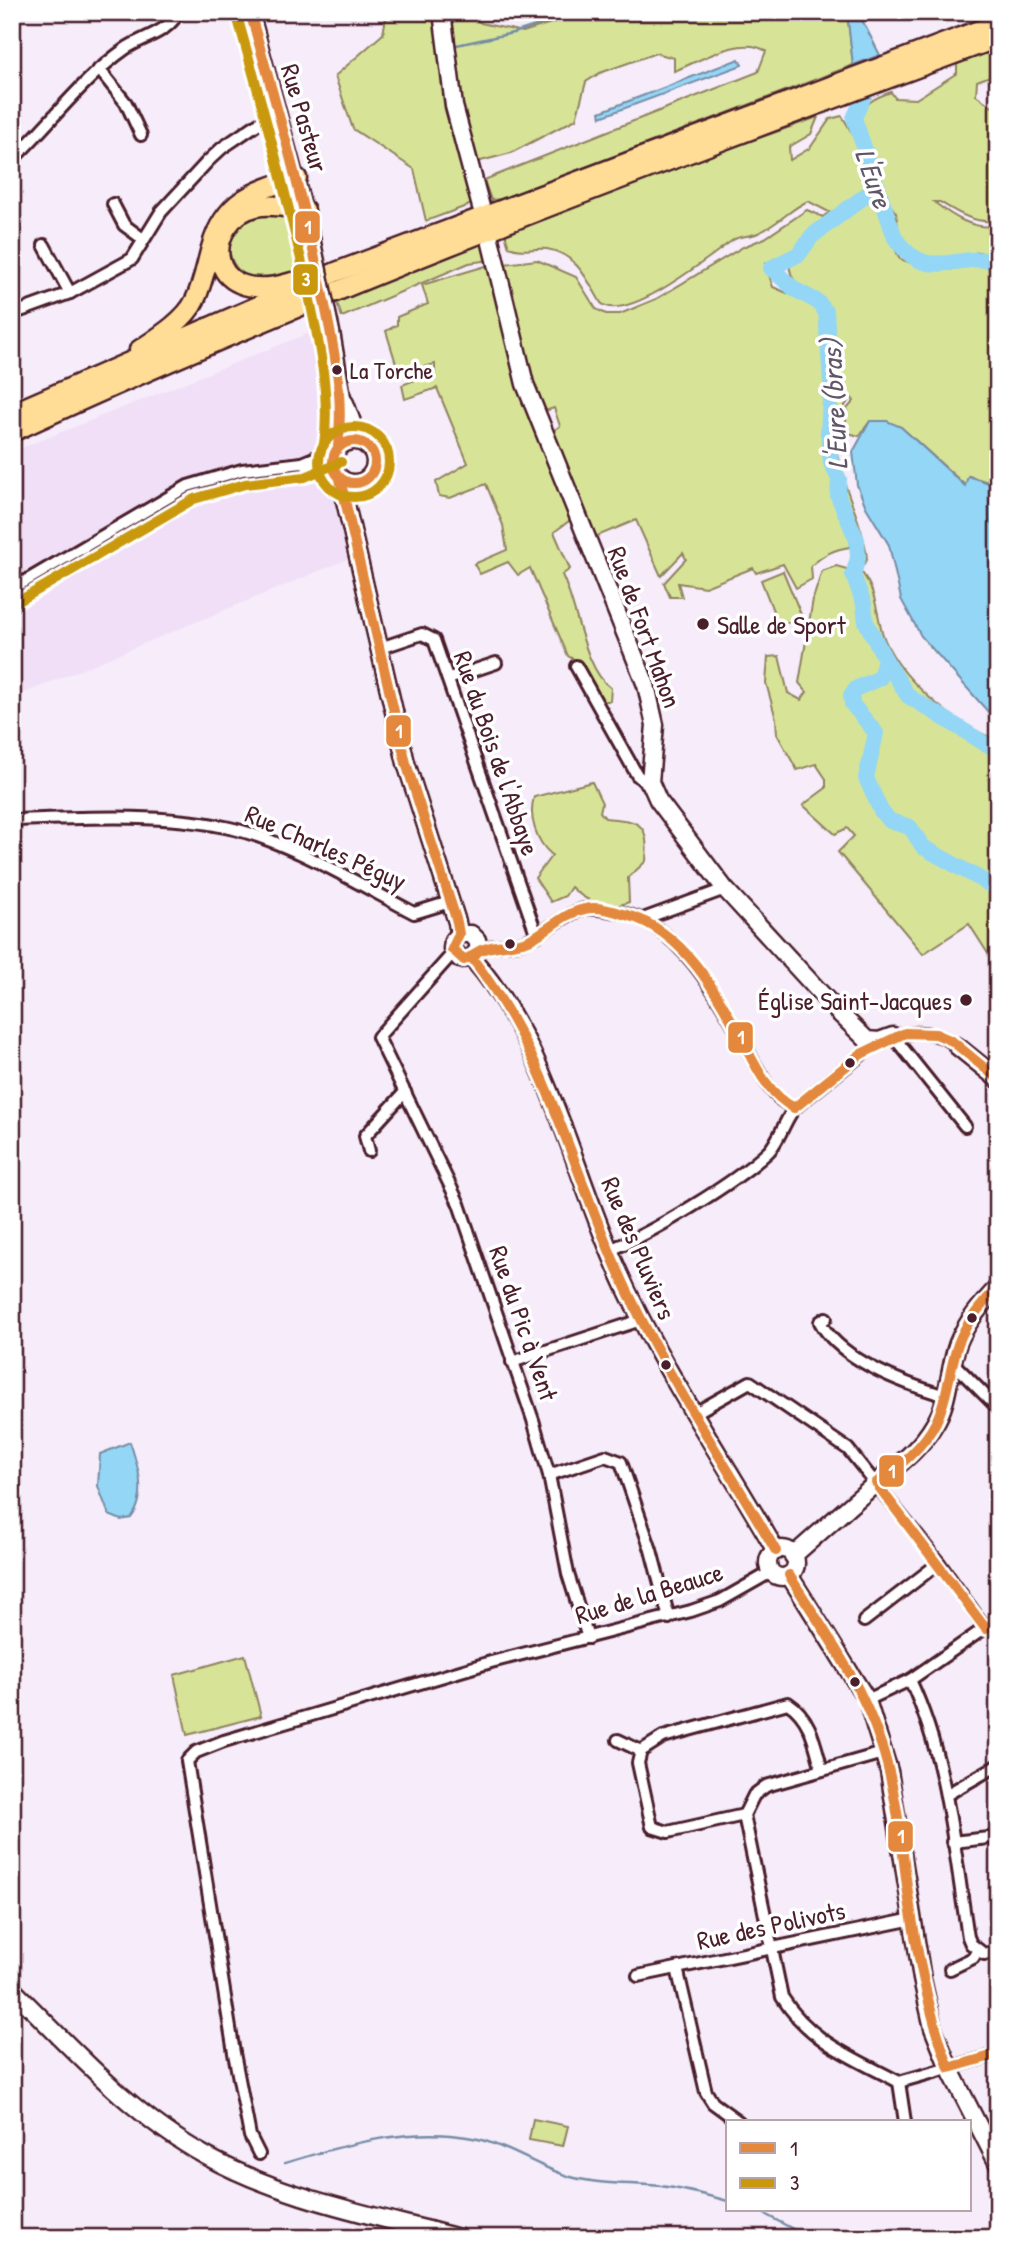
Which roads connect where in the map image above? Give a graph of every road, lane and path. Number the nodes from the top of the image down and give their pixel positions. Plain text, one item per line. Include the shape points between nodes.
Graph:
1 (178, 12) edge
2 (250, 12) edge
3 (442, 12) edge
4 (998, 23) edge
5 (998, 38) edge
6 (944, 50) junction
7 (99, 69) junction
8 (278, 110) junction
9 (786, 111) junction
10 (141, 135) dead end
11 (12, 160) edge
12 (297, 178) junction
13 (113, 204) dead end
14 (481, 207) dead end
15 (305, 209) junction
16 (143, 239) junction
17 (491, 239) dead end
18 (44, 245) dead end
19 (336, 272) junction
20 (70, 293) junction
21 (12, 314) edge
22 (109, 369) junction
23 (342, 397) junction
24 (12, 413) edge
25 (12, 432) edge
26 (366, 445) junction
27 (337, 448) junction
28 (302, 463) junction
29 (339, 478) junction
30 (368, 478) junction
31 (353, 528) junction
32 (12, 589) edge
33 (380, 648) junction
34 (496, 663) dead end
35 (576, 667) dead end
36 (448, 679) junction
37 (650, 782) junction
38 (12, 820) edge
39 (725, 889) junction
40 (450, 902) junction
41 (643, 919) junction
42 (459, 934) junction
43 (537, 936) junction
44 (453, 953) junction
45 (475, 955) junction
46 (886, 1039) junction
47 (957, 1046) joint
48 (998, 1079) edge
49 (405, 1092) junction
50 (794, 1108) junction
51 (965, 1126) dead end
52 (369, 1151) dead end
53 (609, 1250) junction
54 (998, 1287) edge
55 (826, 1318) dead end
56 (641, 1320) junction
57 (512, 1362) junction
58 (953, 1363) junction
59 (946, 1396) junction
60 (998, 1408) edge
61 (695, 1413) junction
62 (550, 1475) junction
63 (876, 1483) junction
64 (776, 1551) junction
65 (793, 1556) junction
66 (939, 1563) junction
67 (771, 1572) junction
68 (789, 1575) junction
69 (668, 1618) junction
70 (998, 1619) edge
71 (864, 1620) dead end
72 (986, 1629) junction
73 (588, 1638) junction
74 (910, 1680) junction
75 (867, 1700) junction
76 (618, 1740) dead end
77 (641, 1751) junction
78 (883, 1753) junction
79 (998, 1765) edge
80 (821, 1770) junction
81 (946, 1795) junction
82 (744, 1815) junction
83 (998, 1837) edge
84 (953, 1842) junction
85 (913, 1919) junction
86 (771, 1948) junction
87 (978, 1950) junction
88 (998, 1951) edge
89 (677, 1968) junction
90 (950, 1969) dead end
91 (638, 1976) dead end
92 (12, 1989) edge
93 (998, 2054) edge
94 (949, 2068) junction
95 (899, 2082) junction
96 (735, 2120) edge
97 (905, 2120) edge
98 (259, 2154) dead end
99 (998, 2164) edge
100 (459, 2238) edge

1 - 7 street via 175,20
2 - 8 street, Rue Pasteur
3 - 14 street via 454,106
4 - 6 main road
5 - 6 main road
6 - 9 main road
7 - 10 street via 126,103
7 - 11 street
8 - 12 street, Rue Pasteur
8 - 16 street via 208,161
9 - 19 main road
9 - 25 main road via 151,368
12 - 15 street, Rue Pasteur
12 - 22 main road via 246,197 228,212 216,233 194,303 169,328
13 - 16 street via 124,225
15 - 19 main road via 255,207 239,215 223,235 222,267 246,288 261,290 312,274
15 - 23 street, Rue Pasteur, bridge
16 - 20 street via 120,268
17 - 37 street, Rue de Fort Mahon via 525,384 646,685 655,725
18 - 20 street
19 - 22 main road
20 - 21 street
22 - 24 main road
23 - 26 street
23 - 27 street
26 - 27 street via 349,441
26 - 30 street via 375,460
27 - 28 street
27 - 29 street via 332,461
28 - 29 street
28 - 32 street via 242,470 188,486
29 - 30 street via 354,484
29 - 31 street
30 - 31 street via 359,493
31 - 33 street
33 - 36 street, Rue du Bois de l'Abbaye via 422,634 430,637
33 - 40 street via 407,764
34 - 36 street
35 - 37 street via 637,775
36 - 43 street, Rue du Bois de l'Abbaye
37 - 39 street via 658,800
38 - 40 street, Rue Charles Péguy via 115,817 224,827 315,863 414,913
39 - 41 street
39 - 46 street via 867,1040
40 - 42 street
41 - 43 street via 587,908
41 - 50 street via 655,925 708,982 764,1079
42 - 44 street via 453,940
42 - 45 street via 474,936 478,944
43 - 45 street via 521,943 485,947
44 - 45 street via 460,959
44 - 49 street, Rue du Pic à Vent via 377,1037
45 - 53 street, Rue des Pluviers via 546,1082
46 - 47 street via 914,1031 937,1034
46 - 50 street
46 - 51 street
47 - 48 street
49 - 52 street via 365,1136
49 - 57 street, Rue du Pic à Vent via 459,1203
50 - 53 street via 770,1151 631,1242
53 - 56 street, Rue des Pluviers
54 - 58 street via 976,1311
55 - 59 street via 820,1322 830,1339 901,1383
56 - 57 street
56 - 61 street, Rue des Pluviers
57 - 62 street, Rue du Pic à Vent
58 - 59 street
58 - 60 street
59 - 63 street via 923,1441
61 - 63 street via 750,1382 848,1449
61 - 64 street, Rue des Pluviers
62 - 69 street via 605,1455 621,1462
62 - 73 street, Rue du Pic à Vent via 568,1574
63 - 65 street
63 - 66 street
64 - 65 street
64 - 67 street via 768,1562
65 - 68 street via 795,1568
66 - 71 street
66 - 72 street
67 - 68 street
67 - 69 street, Rue de la Beauce via 720,1601
68 - 75 street
69 - 73 street, Rue de la Beauce
70 - 72 street
72 - 74 street
73 - 98 street, Rue de la Beauce via 224,1741 196,1752 187,1761 234,2053 250,2136
74 - 75 street
74 - 81 street via 936,1744
75 - 78 street
76 - 77 street
77 - 80 street via 663,1737 788,1703 799,1710 810,1730
77 - 82 street via 638,1763 652,1827 668,1832
78 - 80 street
78 - 85 street
79 - 81 street
80 - 82 street via 766,1786 754,1795
81 - 84 street
82 - 86 street
83 - 84 street
84 - 87 street via 968,1937
85 - 86 street, Rue des Polivots
85 - 94 street via 933,2028
86 - 89 street, Rue des Polivots
86 - 95 street via 782,1997 795,2017 815,2037
87 - 88 street via 984,1954
87 - 90 street via 973,1958
89 - 91 street, Rue des Polivots
89 - 96 street via 706,2092
92 - 100 street via 130,2104 205,2155 274,2187
93 - 94 street
94 - 95 street
94 - 99 street
95 - 97 street

